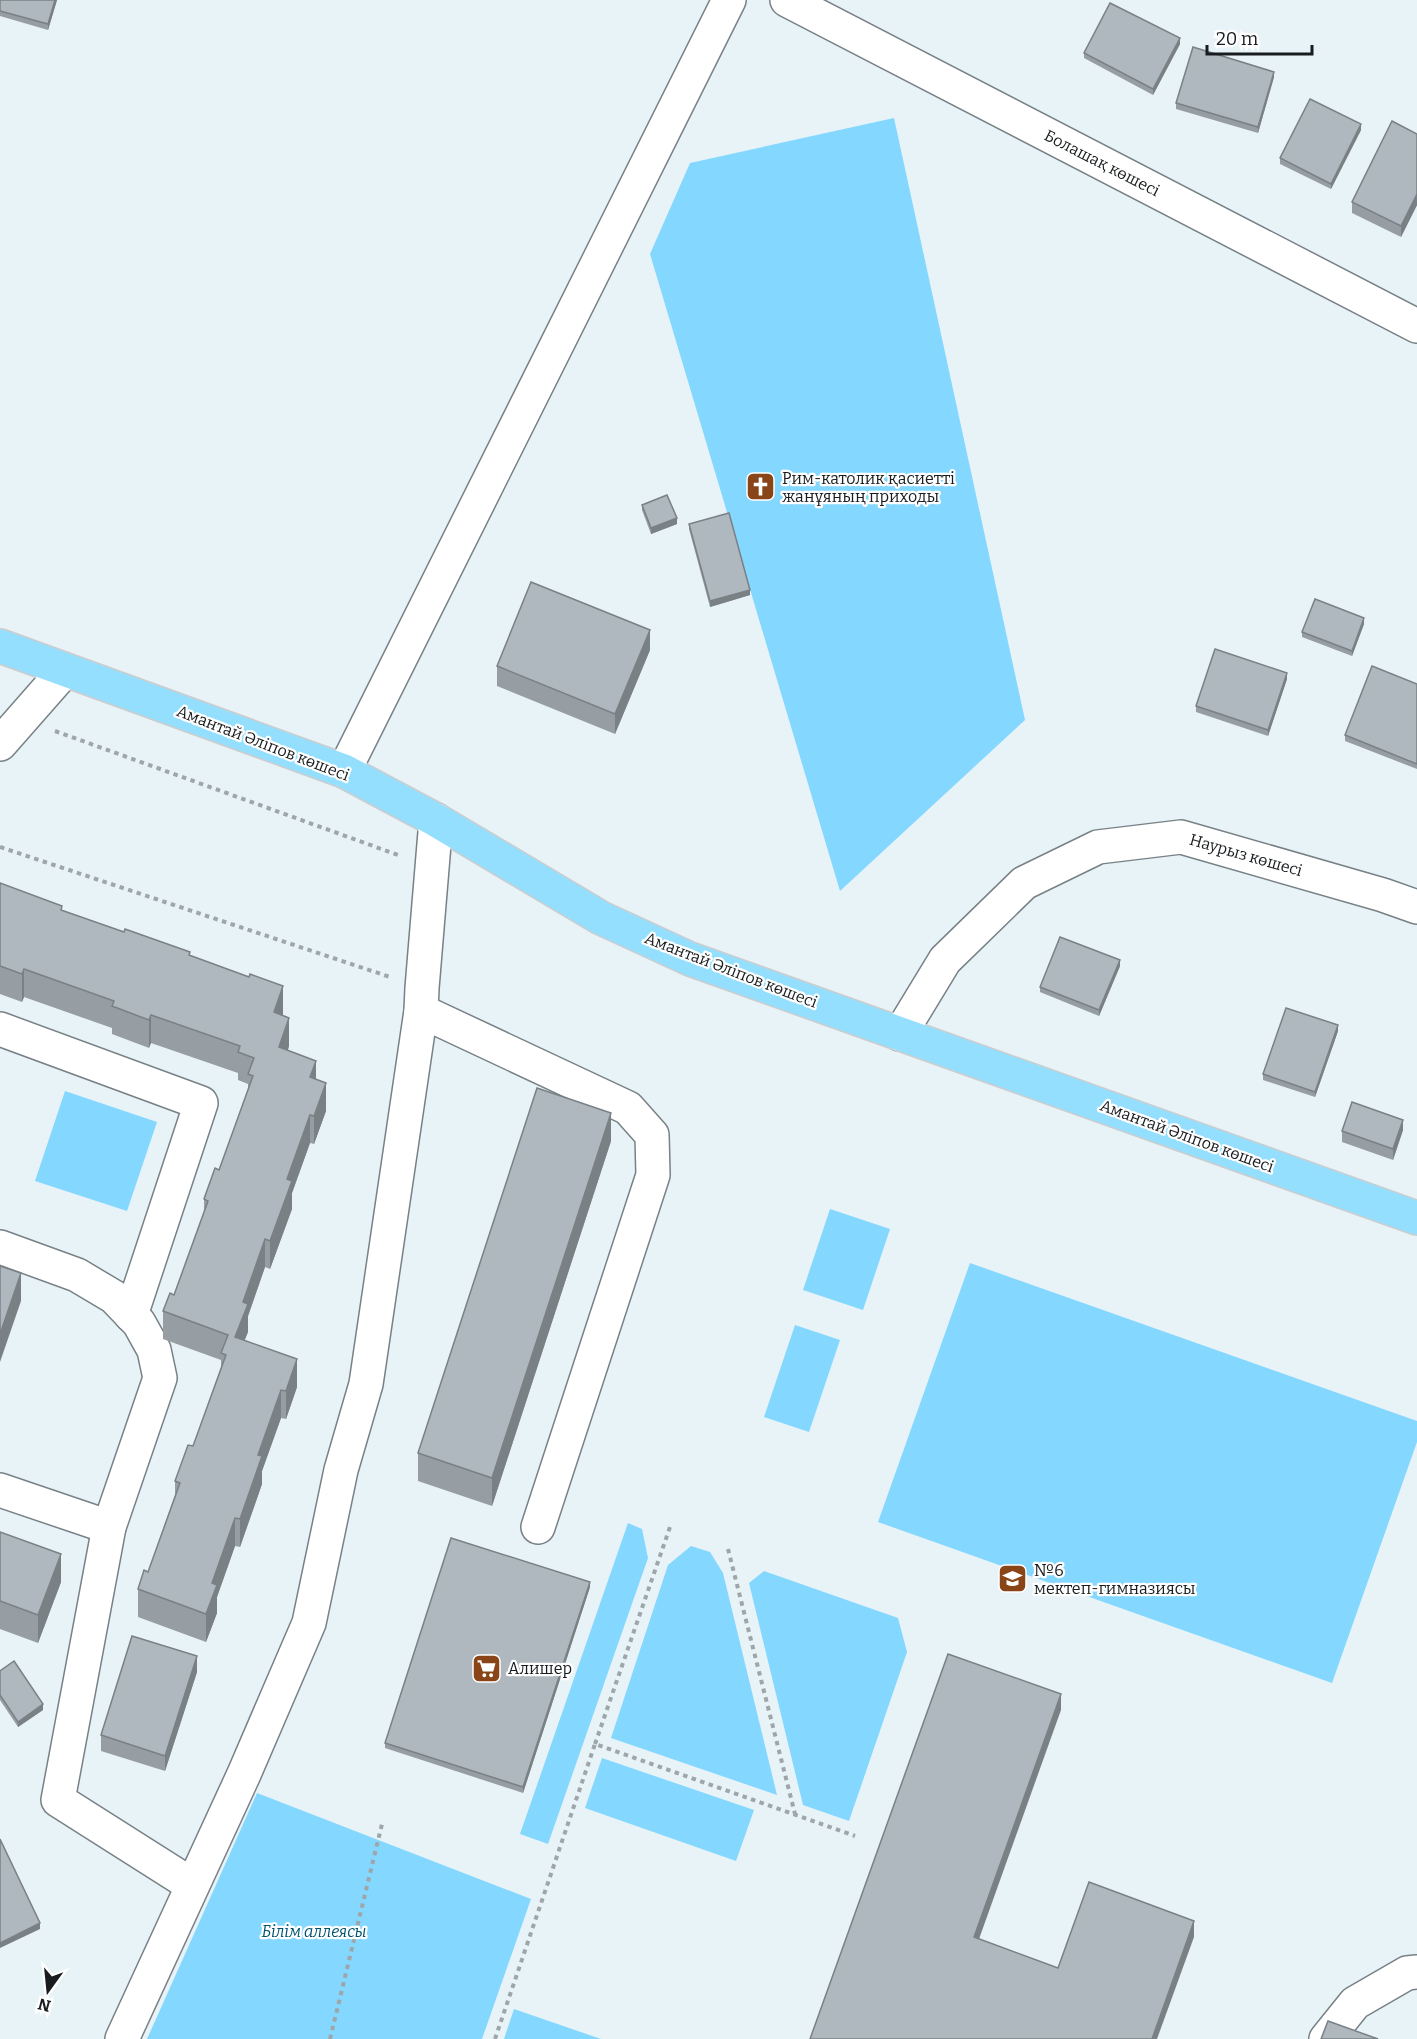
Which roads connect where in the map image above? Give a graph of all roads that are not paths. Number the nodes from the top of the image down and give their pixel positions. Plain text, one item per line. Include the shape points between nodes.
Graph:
1 (729, 0) edge
2 (787, 0) edge
3 (1417, 327) edge
4 (0, 646) edge
5 (65, 670) junction
6 (0, 744) edge
7 (344, 771) junction
8 (436, 820) junction
9 (1417, 907) edge
10 (422, 1000) junction
11 (0, 1029) edge
12 (900, 1034) junction
13 (1417, 1218) edge
14 (0, 1246) edge
15 (131, 1315) junction
16 (0, 1490) edge
17 (109, 1527) junction
18 (538, 1527) dead end
19 (192, 1885) junction
20 (1417, 1972) edge
21 (122, 2039) edge
22 (1326, 2039) edge

1 - 7 street
2 - 3 street, Болашақ көшесі
4 - 5 main road, Амантай Әліпов көшесі
5 - 6 street
5 - 7 main road, Амантай Әліпов көшесі
7 - 8 main road, Амантай Әліпов көшесі
8 - 10 street
8 - 12 main road, Амантай Әліпов көшесі via 601,918 690,959
9 - 12 street, Наурыз көшесі via 1181,837 1098,847 1024,884 945,960
10 - 18 street via 628,1108 652,1135 653,1175
10 - 19 street via 366,1384 341,1470 309,1623
11 - 15 street via 201,1103
12 - 13 main road, Амантай Әліпов көшесі
14 - 15 street via 77,1275 114,1297
15 - 17 street via 154,1350 160,1378
16 - 17 street
17 - 19 street via 58,1800
19 - 21 street
20 - 22 street via 1407,1973 1355,2003

